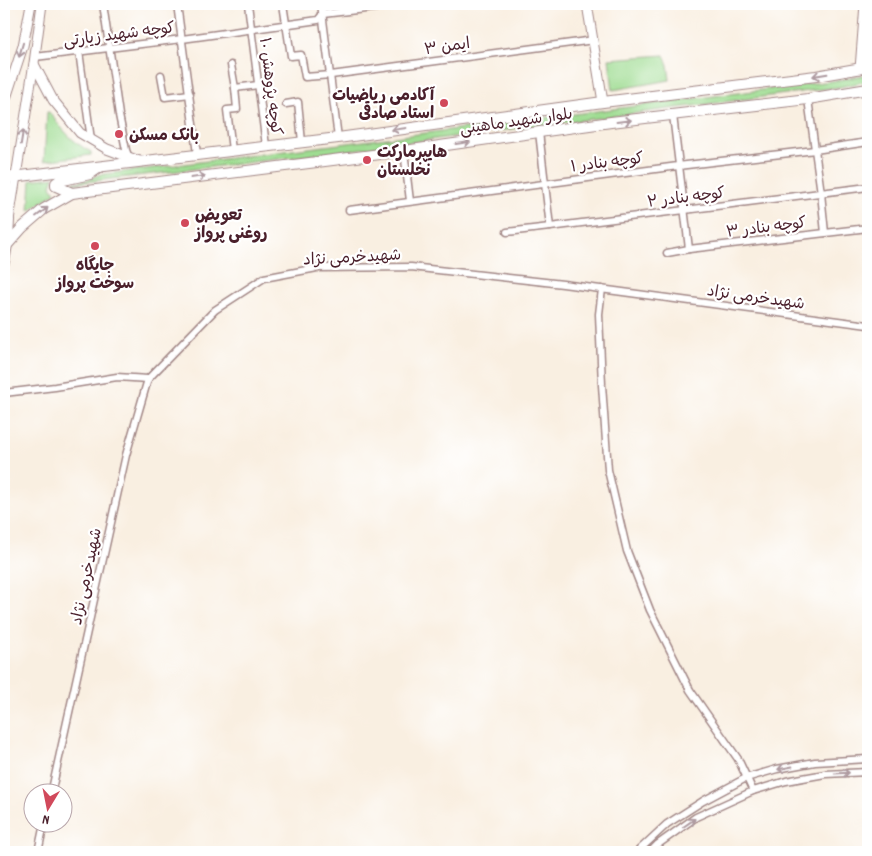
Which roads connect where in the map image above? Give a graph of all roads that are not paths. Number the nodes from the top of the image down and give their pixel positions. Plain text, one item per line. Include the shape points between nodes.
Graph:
1 (31, 4) edge
2 (42, 4) edge
3 (103, 4) edge
4 (177, 4) edge
5 (248, 4) edge
6 (284, 4) edge
7 (321, 4) edge
8 (407, 4) edge
9 (587, 4) edge
10 (866, 5) edge
11 (323, 14) junction
12 (286, 24) junction
13 (251, 29) junction
14 (182, 40) junction
15 (594, 40) junction
16 (109, 48) junction
17 (79, 51) junction
18 (35, 60) junction
19 (231, 65) dead end
20 (864, 68) edge
21 (331, 75) junction
22 (162, 76) dead end
23 (258, 85) junction
24 (234, 88) junction
25 (868, 89) edge
26 (190, 94) junction
27 (808, 99) junction
28 (4, 101) edge
29 (603, 102) junction
30 (286, 104) dead end
31 (673, 115) junction
32 (540, 132) junction
33 (338, 138) junction
34 (91, 140) junction
35 (302, 142) junction
36 (868, 142) edge
37 (266, 146) junction
38 (232, 150) junction
39 (404, 150) junction
40 (815, 150) junction
41 (197, 154) junction
42 (134, 159) junction
43 (100, 166) junction
44 (678, 166) junction
45 (15, 176) junction
46 (4, 178) edge
47 (545, 183) junction
48 (868, 187) edge
49 (72, 193) junction
50 (821, 193) junction
51 (410, 201) junction
52 (348, 210) dead end
53 (684, 210) junction
54 (6, 216) edge
55 (550, 228) junction
56 (868, 228) edge
57 (507, 232) dead end
58 (825, 233) junction
59 (7, 245) junction
60 (689, 249) junction
61 (668, 253) dead end
62 (4, 262) edge
63 (602, 289) junction
64 (868, 325) edge
65 (148, 379) junction
66 (4, 393) edge
67 (868, 759) edge
68 (868, 772) edge
69 (746, 778) junction
70 (53, 784) edge
71 (753, 791) junction
72 (42, 834) edge
73 (38, 852) edge
74 (636, 852) edge
75 (650, 852) edge

1 -> 28 main road via 23,46
2 - 18 main road
3 - 16 street
4 - 14 street
5 - 13 street, کوچه پژوهش ۱۰
6 - 12 street
7 - 11 street
8 - 11 street, کوچه شهید زیارتی
9 - 15 main road
10 - 20 main road
11 - 12 street, کوچه شهید زیارتی via 318,20
11 - 21 street
12 - 13 street, کوچه شهید زیارتی
12 - 21 street, ایمن ۳ via 291,56 301,55 305,77
13 - 14 street, کوچه شهید زیارتی
13 - 23 street, کوچه پژوهش ۱۰
14 - 16 street, کوچه شهید زیارتی
14 - 26 street
15 - 21 street, ایمن ۳
15 - 29 main road
16 - 17 street, کوچه شهید زیارتی
16 - 42 street via 126,150
17 - 18 street, کوچه شهید زیارتی
17 - 34 street
18 - 34 main road via 53,100 80,133
45 -> 18 main road
19 - 24 street
20 -> 29 main road, بلوار شهید ماهینی
21 - 33 street
22 - 26 street via 165,96
23 - 24 street
23 - 37 street, کوچه پژوهش ۱۰
24 - 38 street via 237,109 227,110
25 - 27 main road, بلوار شهید ماهینی
26 - 41 street
27 - 31 main road, بلوار شهید ماهینی
27 - 40 street
29 -> 33 main road, بلوار شهید ماهینی
30 - 35 street via 298,102
32 -> 31 main road, بلوار شهید ماهینی
31 - 44 street
39 -> 32 main road, بلوار شهید ماهینی
32 - 47 street
33 - 35 main road, بلوار شهید ماهینی
34 - 42 main road via 107,150
35 - 37 main road, بلوار شهید ماهینی
36 - 40 street, کوچه بنادر ۱
37 - 38 main road, بلوار شهید ماهینی
38 - 41 main road, بلوار شهید ماهینی
49 -> 39 main road, بلوار شهید ماهینی
39 - 51 street
40 - 44 street, کوچه بنادر ۱
40 - 50 street
41 - 42 main road, بلوار شهید ماهینی
42 - 43 main road, بلوار شهید ماهینی
43 - 45 main road, بلوار شهید ماهینی
43 - 49 main road via 90,174 56,183 58,188
44 - 47 street, کوچه بنادر ۱
44 - 53 street
45 - 46 main road, بلوار شهید ماهینی
45 - 54 main road
47 - 51 street, کوچه بنادر ۱
47 - 55 street
48 - 50 street, کوچه بنادر ۲
59 -> 49 main road, بلوار شهید ماهینی via 44,209
50 - 53 street, کوچه بنادر ۲
50 - 58 street
51 - 52 street, کوچه بنادر ۱
53 - 55 street, کوچه بنادر ۲
53 - 60 street
54 - 59 main road
55 - 57 street, کوچه بنادر ۲
56 - 58 street, کوچه بنادر ۳
58 - 60 street, کوچه بنادر ۳
59 - 62 main road
60 - 61 street, کوچه بنادر ۳
63 - 64 street, شهیدخرمی نژاد
63 - 65 street, شهیدخرمی نژاد via 411,267 317,268 264,278 215,310
63 - 69 street via 599,314 608,470 627,551 650,610 690,690 738,759
65 - 66 street via 117,377
65 - 70 street, شهیدخرمی نژاد via 126,455
67 -> 69 street via 814,762
71 -> 68 street via 825,774
69 - 71 street
69 - 74 street via 667,824
75 -> 71 street via 696,817
72 - 73 street

